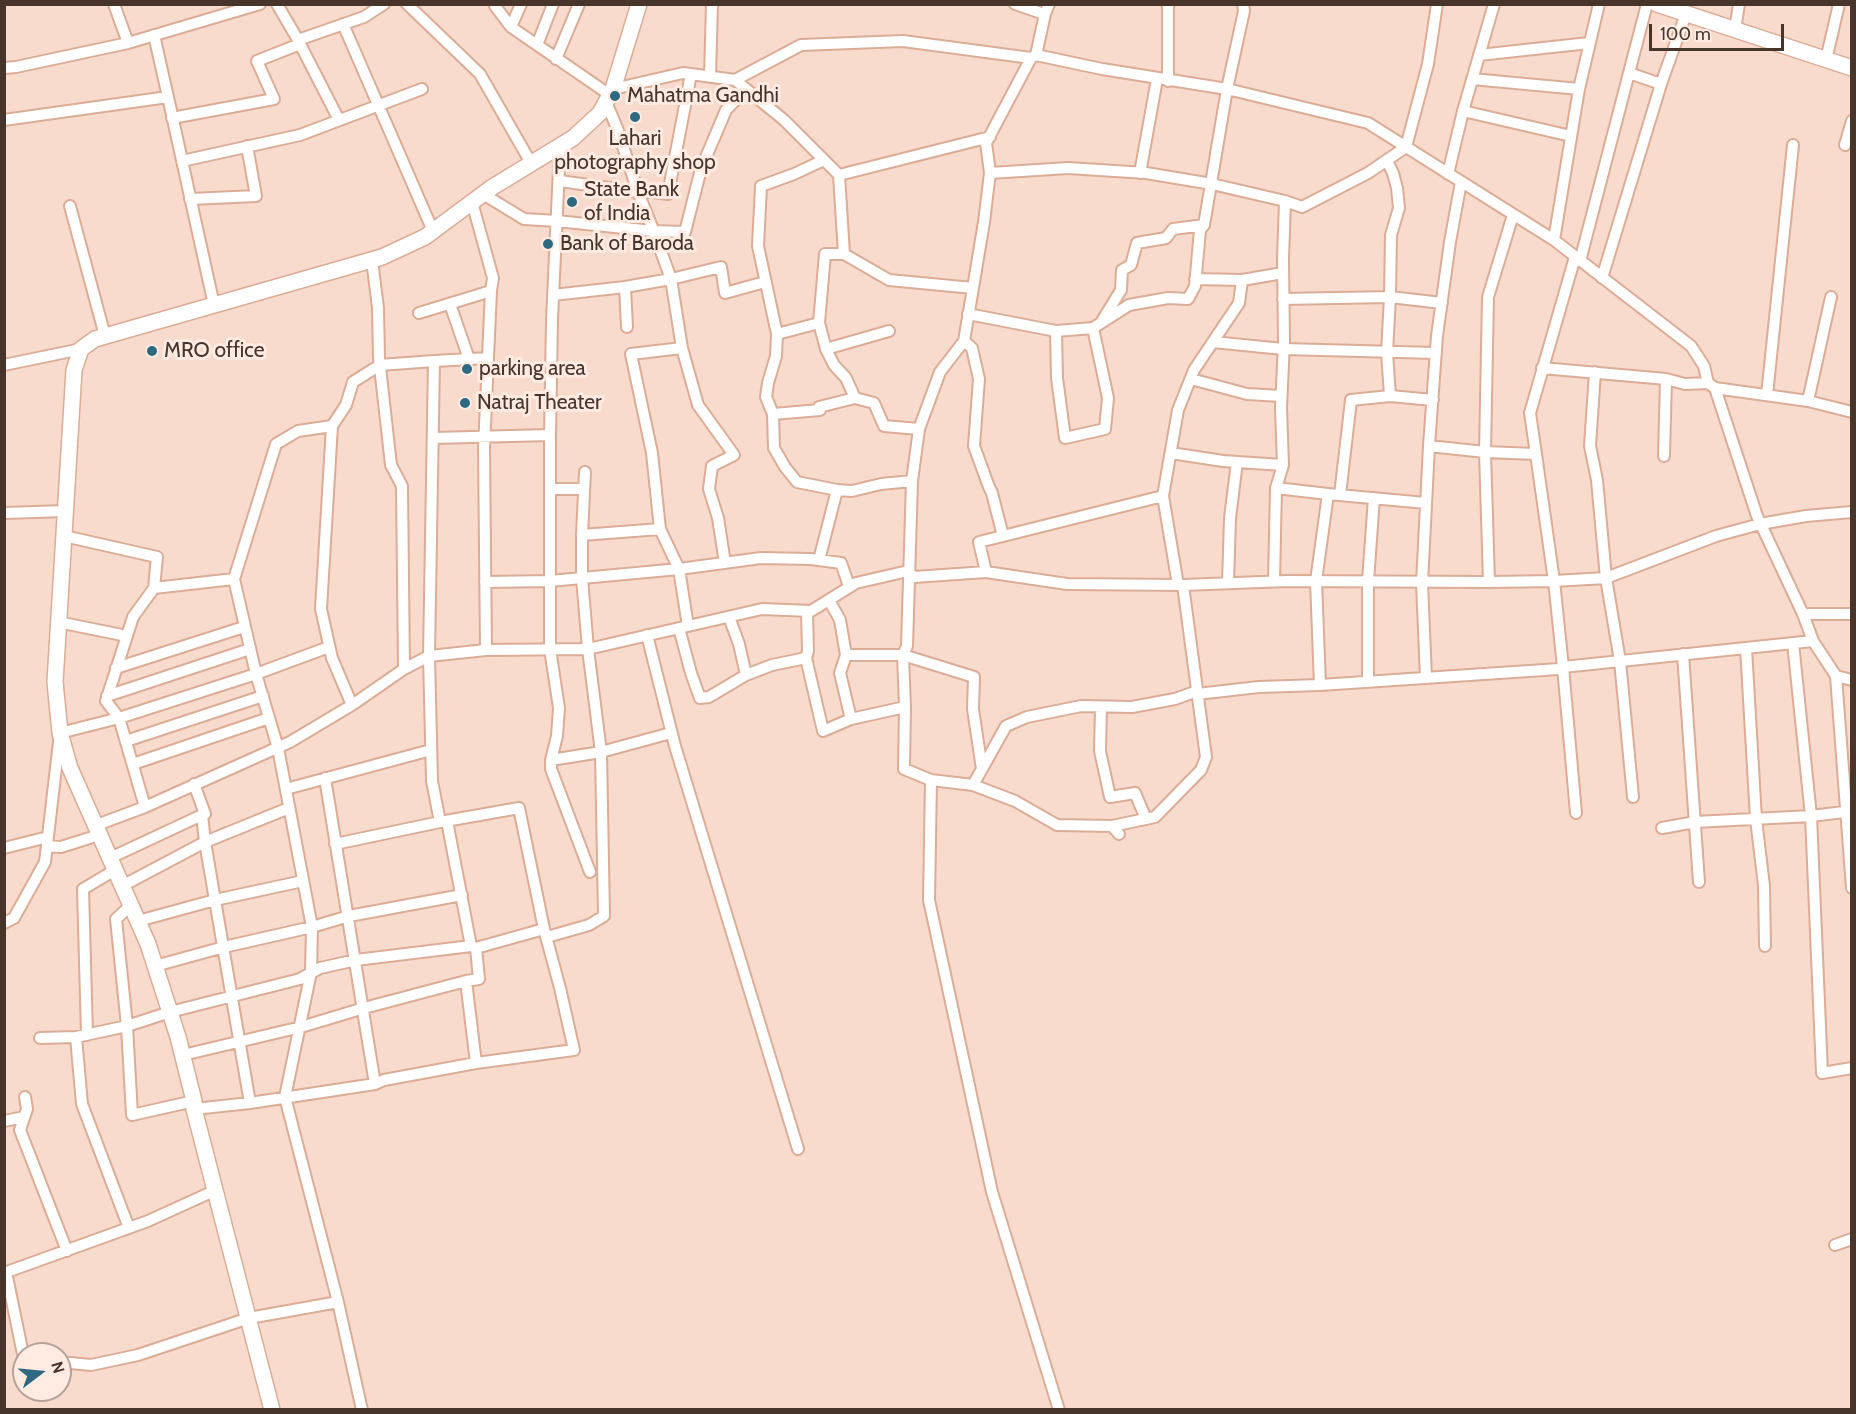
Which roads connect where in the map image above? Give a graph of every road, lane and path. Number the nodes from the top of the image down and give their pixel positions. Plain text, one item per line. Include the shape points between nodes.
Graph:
1 (114, 4) edge
2 (260, 4) edge
3 (277, 4) edge
4 (384, 4) edge
5 (407, 4) edge
6 (520, 4) edge
7 (553, 4) edge
8 (579, 4) edge
9 (639, 4) edge
10 (712, 4) edge
11 (1015, 4) edge
12 (1168, 4) edge
13 (1243, 4) edge
14 (1437, 4) edge
15 (1494, 4) edge
16 (1599, 4) edge
17 (1647, 4) edge
18 (1657, 4) edge
19 (1739, 4) edge
20 (1839, 4) edge
21 (495, 5) edge
22 (1046, 10) edge
23 (1692, 12) edge
24 (343, 24) junction
25 (511, 27) junction
26 (1735, 30) junction
27 (153, 35) junction
28 (299, 42) junction
29 (128, 43) junction
30 (1589, 43) junction
31 (537, 45) junction
32 (1479, 54) junction
33 (1033, 57) junction
34 (556, 59) junction
35 (1826, 60) junction
36 (5, 67) edge
37 (1851, 68) edge
38 (1629, 73) junction
39 (691, 74) junction
40 (710, 77) junction
41 (1472, 79) junction
42 (735, 80) junction
43 (1162, 80) junction
44 (1661, 84) junction
45 (746, 88) junction
46 (422, 89) dead end
47 (1227, 89) junction
48 (1580, 89) junction
49 (610, 95) junction
50 (168, 97) junction
51 (380, 106) junction
52 (1463, 111) junction
53 (172, 118) junction
54 (4, 120) edge
55 (339, 120) junction
56 (1851, 122) edge
57 (1571, 136) junction
58 (990, 137) junction
59 (1794, 145) dead end
60 (1845, 145) dead end
61 (248, 146) junction
62 (560, 146) junction
63 (1406, 147) junction
64 (824, 160) junction
65 (182, 161) junction
66 (1387, 161) junction
67 (531, 163) junction
68 (990, 173) junction
69 (1140, 173) junction
70 (1448, 174) junction
71 (839, 175) junction
72 (560, 181) junction
73 (1461, 182) junction
74 (1212, 184) junction
75 (638, 191) junction
76 (477, 198) junction
77 (190, 199) junction
78 (1285, 201) junction
79 (70, 206) dead end
80 (1513, 214) junction
81 (557, 221) junction
82 (1204, 225) junction
83 (434, 231) junction
84 (653, 231) junction
85 (1554, 240) junction
86 (844, 254) junction
87 (1578, 259) junction
88 (372, 260) junction
89 (1283, 273) junction
90 (1602, 278) junction
91 (670, 279) junction
92 (1195, 279) junction
93 (1242, 280) junction
94 (765, 282) junction
95 (625, 287) junction
96 (973, 288) junction
97 (491, 291) junction
98 (553, 295) junction
99 (1390, 297) junction
100 (1831, 297) dead end
101 (1283, 299) junction
102 (1442, 303) junction
103 (450, 304) junction
104 (214, 305) junction
105 (418, 313) dead end
106 (968, 314) junction
107 (819, 323) junction
108 (1096, 326) junction
109 (627, 327) dead end
110 (889, 331) dead end
111 (1056, 331) junction
112 (777, 334) junction
113 (105, 336) junction
114 (964, 341) junction
115 (1213, 342) junction
116 (682, 348) junction
117 (81, 349) junction
118 (826, 349) junction
119 (1283, 349) junction
120 (1387, 352) junction
121 (1436, 353) junction
122 (488, 358) junction
123 (469, 359) junction
124 (434, 361) junction
125 (380, 365) junction
126 (4, 366) edge
127 (1542, 368) junction
128 (1594, 372) junction
129 (1666, 378) junction
130 (1191, 379) junction
131 (1711, 385) junction
132 (1767, 395) junction
133 (1281, 396) junction
134 (1390, 396) junction
135 (855, 398) junction
136 (1432, 400) junction
137 (1808, 401) junction
138 (1851, 412) edge
139 (773, 414) junction
140 (332, 426) junction
141 (919, 429) junction
142 (550, 435) junction
143 (485, 437) junction
144 (433, 438) junction
145 (1429, 446) junction
146 (1485, 452) junction
147 (1171, 453) junction
148 (1536, 454) junction
149 (1664, 456) dead end
150 (1237, 462) junction
151 (1282, 465) junction
152 (585, 472) dead end
153 (912, 481) junction
154 (1276, 488) junction
155 (550, 489) junction
156 (584, 489) junction
157 (837, 490) junction
158 (1328, 494) junction
159 (1340, 495) junction
160 (1163, 496) junction
161 (1374, 498) junction
162 (1426, 503) junction
163 (65, 511) junction
164 (1851, 512) edge
165 (4, 513) edge
166 (1760, 524) junction
167 (660, 529) junction
168 (582, 535) junction
169 (64, 536) junction
170 (1003, 536) junction
171 (819, 560) junction
172 (725, 563) junction
173 (679, 569) junction
174 (908, 571) junction
175 (986, 572) junction
176 (582, 578) junction
177 (1606, 578) junction
178 (234, 579) junction
179 (1554, 580) junction
180 (550, 581) junction
181 (1274, 581) junction
182 (1316, 581) junction
183 (1368, 581) junction
184 (1423, 581) junction
185 (484, 582) junction
186 (1489, 582) junction
187 (1228, 583) junction
188 (1181, 585) junction
189 (849, 586) junction
190 (154, 588) junction
191 (829, 600) junction
192 (807, 611) junction
193 (1803, 614) junction
194 (1851, 614) edge
195 (729, 617) junction
196 (58, 622) junction
197 (244, 627) junction
198 (683, 627) junction
199 (647, 635) junction
200 (127, 636) junction
201 (1813, 641) junction
202 (1793, 643) junction
203 (329, 647) junction
204 (1746, 648) junction
205 (550, 649) junction
206 (588, 649) junction
207 (250, 650) junction
208 (486, 650) junction
209 (1683, 654) junction
210 (846, 655) junction
211 (903, 655) junction
212 (429, 656) junction
213 (806, 658) junction
214 (1620, 661) junction
215 (1563, 666) junction
216 (116, 668) junction
217 (404, 669) junction
218 (256, 674) junction
219 (746, 675) junction
220 (1836, 676) junction
221 (1426, 678) junction
222 (1851, 680) edge
223 (1368, 682) junction
224 (1320, 686) junction
225 (1197, 693) junction
226 (107, 696) junction
227 (263, 696) junction
228 (352, 705) junction
229 (905, 707) junction
230 (1101, 707) junction
231 (119, 718) junction
232 (269, 718) junction
233 (851, 719) junction
234 (60, 733) junction
235 (671, 733) junction
236 (126, 741) junction
237 (278, 748) junction
238 (431, 750) junction
239 (601, 752) junction
240 (551, 760) junction
241 (133, 764) junction
242 (982, 769) junction
243 (325, 778) junction
244 (931, 780) junction
245 (194, 784) junction
246 (973, 785) junction
247 (286, 789) junction
248 (1633, 797) dead end
249 (145, 807) junction
250 (290, 808) junction
251 (1849, 812) edge
252 (1576, 813) dead end
253 (202, 815) junction
254 (1811, 816) junction
255 (1146, 819) junction
256 (1756, 819) junction
257 (444, 821) junction
258 (1695, 822) junction
259 (1662, 828) dead end
260 (96, 831) junction
261 (47, 841) junction
262 (205, 843) junction
263 (335, 844) junction
264 (4, 848) edge
265 (112, 864) junction
266 (590, 872) dead end
267 (303, 881) junction
268 (1699, 882) dead end
269 (122, 886) junction
270 (1851, 888) edge
271 (462, 894) junction
272 (215, 900) junction
273 (131, 905) junction
274 (349, 916) junction
275 (138, 921) junction
276 (4, 923) edge
277 (312, 927) junction
278 (545, 933) junction
279 (1765, 946) dead end
280 (224, 947) junction
281 (474, 947) junction
282 (356, 960) junction
283 (155, 966) junction
284 (311, 972) junction
285 (466, 981) junction
286 (233, 998) junction
287 (364, 1008) junction
288 (170, 1012) junction
289 (127, 1026) junction
290 (301, 1027) junction
291 (81, 1036) junction
292 (40, 1038) dead end
293 (241, 1042) junction
294 (183, 1055) junction
295 (476, 1063) junction
296 (1851, 1068) edge
297 (375, 1084) junction
298 (25, 1097) dead end
299 (285, 1097) junction
300 (250, 1103) junction
301 (194, 1105) junction
302 (24, 1117) junction
303 (4, 1121) edge
304 (798, 1149) dead end
305 (216, 1190) junction
306 (129, 1228) junction
307 (1851, 1239) edge
308 (1835, 1245) dead end
309 (67, 1251) junction
310 (5, 1273) edge
311 (338, 1302) junction
312 (249, 1318) junction
313 (20, 1342) edge
314 (72, 1363) edge
315 (272, 1410) edge
316 (362, 1410) edge
317 (1059, 1410) edge

1 - 29 street
2 - 27 street
3 - 28 street
4 - 24 street
5 - 67 street via 480,74
6 - 25 street
7 - 31 street
8 - 34 street
9 - 49 main road
10 - 40 street
11 - 22 street
12 - 43 street
13 - 47 street
14 - 63 street via 1428,64
15 - 32 street
16 - 30 street
17 - 38 street
18 - 23 main road
19 - 26 street
20 - 35 street
21 - 25 street
22 - 33 street
23 - 26 main road
23 - 44 street
24 - 28 street
24 - 51 street
25 - 31 street
26 - 35 main road
27 - 29 street
27 - 50 street
28 - 53 street via 257,61 274,99
28 - 55 street
29 - 36 street
30 - 32 street
30 - 48 street
31 - 34 street
32 - 41 street
33 - 42 street via 903,41 801,45
33 - 43 street
33 - 58 street
34 - 49 street
35 - 37 main road
38 - 44 street
38 - 87 street
39 - 40 street
39 - 49 street
39 - 75 street via 668,194
40 - 42 street
41 - 48 street
41 - 52 street
42 - 45 street
43 - 47 street
43 - 69 street
44 - 90 street
45 - 64 street
45 - 84 street via 726,110 705,159 685,232
46 - 51 street
47 - 63 street via 1368,123
47 - 74 street
48 - 57 street
49 - 62 main road via 600,112
49 - 75 street
50 - 53 street
50 - 54 street
51 - 55 street
51 - 83 street
52 - 57 street
52 - 70 street
53 - 65 street
55 - 61 street via 300,135
56 - 60 street
57 - 85 street
58 - 68 street via 986,143
58 - 71 street
59 - 132 street
61 - 65 street
61 - 77 street via 256,196
62 - 67 main road
62 - 72 street
63 - 66 street
63 - 70 street
64 - 71 street
64 - 94 street via 761,186 758,246
65 - 77 street
66 - 78 street via 1302,207
66 - 99 street via 1397,188 1399,208 1391,235
67 - 76 main road
68 - 69 street via 1068,168
68 - 96 street
69 - 74 street
70 - 73 street
71 - 86 street
72 - 75 street
72 - 81 street
73 - 80 street
73 - 102 street
74 - 78 street
74 - 82 street
75 - 84 street
76 - 81 street via 524,219
76 - 83 main road
76 - 97 street via 494,278
77 - 104 street
78 - 89 street
79 - 113 street
80 - 85 street
80 - 146 street via 1488,297
81 - 84 street
81 - 98 street
82 - 92 street via 1200,230
82 - 108 street via 1173,229 1166,238 1137,243 1131,265 1122,270 1121,290
83 - 88 main road
84 - 91 street
85 - 87 street
86 - 96 street via 889,280
86 - 107 street via 825,254
87 - 90 street
87 - 127 street
88 - 104 main road
88 - 125 street
89 - 93 street
89 - 101 street
90 - 131 street via 1691,346
91 - 94 street via 721,267 725,293
91 - 95 street
91 - 116 street
92 - 93 street
92 - 108 street via 1188,299 1168,298 1129,305
93 - 115 street via 1239,303
94 - 112 street
95 - 98 street
95 - 109 street
96 - 106 street
97 - 103 street
97 - 122 street
98 - 142 street
99 - 101 street
99 - 102 street
99 - 120 street
100 - 137 street
101 - 119 street
102 - 121 street
103 - 105 street
103 - 123 street
104 - 113 main road
106 - 111 street
106 - 114 street
107 - 112 street
107 - 118 street
108 - 111 street
108 - 111 street via 1108,398 1105,429 1065,438
110 - 118 street
112 - 139 street via 766,397
113 - 117 main road
114 - 141 street via 940,372
114 - 170 street via 972,348 979,380 974,446
115 - 119 street
115 - 130 street
116 - 167 street via 631,354 652,453
116 - 172 street via 698,405 734,455 712,466 709,489
117 - 126 street
117 - 163 main road via 74,370
118 - 135 street
119 - 120 street
119 - 133 street
120 - 121 street
120 - 134 street
121 - 136 street
122 - 123 street
122 - 143 street
123 - 124 street
124 - 125 street
124 - 144 street
125 - 140 street via 353,382 346,405
125 - 217 street via 391,465 402,486
127 - 128 street
127 - 148 street via 1530,413
128 - 129 street
128 - 177 street via 1590,446
129 - 131 street via 1685,384
129 - 149 street
130 - 133 street via 1247,394
130 - 147 street via 1178,410
131 - 132 street
131 - 166 street
132 - 137 street
133 - 151 street
134 - 136 street
134 - 159 street via 1351,400
135 - 139 street via 819,407 820,410
135 - 141 street via 874,403 884,426
136 - 145 street
137 - 138 street
139 - 157 street via 774,448 797,482
140 - 178 street via 298,431 276,444
140 - 203 street via 321,609
141 - 153 street
142 - 143 street
142 - 155 street
143 - 144 street
143 - 185 street
144 - 212 street
145 - 146 street
145 - 162 street
146 - 148 street
146 - 186 street
147 - 150 street
147 - 160 street
148 - 179 street
150 - 151 street
150 - 187 street
151 - 154 street
152 - 156 street
153 - 157 street
153 - 174 street
154 - 158 street
154 - 181 street
155 - 156 street
155 - 180 street
156 - 168 street
157 - 171 street
158 - 159 street
158 - 182 street
159 - 161 street
160 - 170 street
160 - 188 street
161 - 162 street
161 - 183 street
162 - 184 street
163 - 165 street
163 - 169 main road
164 - 166 street
166 - 177 street via 1716,536
166 - 193 street
167 - 168 street
167 - 173 street
168 - 176 street
169 - 190 street via 157,557
169 - 196 main road
170 - 175 street via 979,542
171 - 172 street via 761,558
171 - 189 street via 841,563
172 - 173 street
173 - 176 street
173 - 198 street
174 - 175 street via 914,577
174 - 189 street
174 - 211 street via 907,646
175 - 188 street via 1067,584
176 - 180 street
176 - 206 street
177 - 179 street
177 - 214 street
178 - 190 street
178 - 197 street
179 - 186 street
179 - 215 street
180 - 185 street
180 - 205 street
181 - 182 street
181 - 187 street
182 - 183 street
182 - 224 street
183 - 184 street
183 - 223 street
184 - 186 street
184 - 221 street
185 - 208 street
187 - 188 street
188 - 225 street
189 - 191 street
190 - 200 street via 134,616
191 - 192 street
191 - 210 street via 840,620
192 - 195 street via 762,609
192 - 213 street
193 - 194 street
193 - 201 street
195 - 198 street
195 - 219 street
196 - 200 street
196 - 234 main road via 55,682
197 - 207 street
197 - 216 street
198 - 199 street
198 - 219 street via 700,698 709,697
199 - 206 street
199 - 235 street
200 - 216 street
201 - 202 street
201 - 220 street
202 - 204 street
202 - 254 street
203 - 218 street
203 - 228 street
204 - 209 street
204 - 256 street
205 - 206 street
205 - 208 street
205 - 240 street via 559,708
206 - 239 street
207 - 218 street
207 - 226 street
208 - 212 street
209 - 214 street
209 - 258 street
210 - 211 street
210 - 233 street via 840,673
211 - 229 street
211 - 242 street via 974,677
212 - 217 street
212 - 238 street
213 - 219 street
213 - 233 street via 824,731
214 - 215 street
214 - 248 street
215 - 221 street
215 - 252 street
216 - 226 street
217 - 228 street
218 - 227 street
218 - 231 street
220 - 222 street
220 - 251 street
221 - 223 street
223 - 224 street
224 - 225 street
225 - 230 street via 1132,707
225 - 255 street via 1206,757 1201,770 1155,817
226 - 231 street
227 - 232 street
227 - 236 street
228 - 237 street
229 - 233 street
229 - 244 street via 904,768
230 - 242 street via 1081,706 1027,717 1006,726
230 - 255 street via 1100,751 1110,797 1135,793
231 - 234 street
231 - 236 street
232 - 237 street
232 - 241 street
234 - 260 main road via 69,768
234 - 261 street
235 - 239 street
235 - 304 street
236 - 241 street
237 - 245 street
237 - 247 street
238 - 243 street
238 - 257 street via 432,781
239 - 240 street
239 - 278 street via 604,916 589,925
240 - 266 street
241 - 249 street
242 - 246 street
243 - 247 street
243 - 263 street
244 - 246 street
244 - 317 street via 929,900 992,1192
245 - 249 street
245 - 253 street via 205,814
246 - 255 street via 1015,801 1057,825 1116,830
247 - 250 street
249 - 260 street
250 - 262 street
250 - 267 street
251 - 254 street
251 - 270 street
253 - 262 street
253 - 265 street
254 - 256 street
254 - 296 street via 1822,1073
256 - 258 street
256 - 279 street via 1764,886
257 - 263 street
257 - 271 street
257 - 278 street via 519,808
258 - 259 street
258 - 268 street
260 - 261 street via 61,847
260 - 265 main road
261 - 264 street
261 - 276 street via 45,862 14,918
262 - 269 street
262 - 272 street
263 - 274 street
265 - 269 main road
265 - 291 street via 83,888
267 - 272 street
267 - 277 street
269 - 273 main road
271 - 274 street
271 - 281 street
272 - 275 street
272 - 280 street
273 - 275 main road
273 - 289 street via 116,919
274 - 277 street
274 - 282 street
275 - 283 main road
277 - 280 street
277 - 284 street
278 - 281 street
278 - 295 street via 574,1050
280 - 283 street
280 - 286 street
281 - 282 street
281 - 285 street via 479,979
282 - 284 street
282 - 287 street
283 - 288 main road
284 - 286 street via 300,979
284 - 290 street
285 - 287 street
285 - 295 street
286 - 288 street
286 - 293 street
287 - 290 street
287 - 297 street
288 - 289 street
288 - 294 main road
289 - 291 street
289 - 301 street via 132,1115
290 - 293 street
290 - 299 street
291 - 292 street
291 - 306 street via 82,1104
293 - 294 street
293 - 300 street
294 - 301 main road
295 - 297 street
297 - 299 street
298 - 302 street
299 - 300 street
299 - 311 street
300 - 301 street
301 - 305 main road
302 - 303 street
302 - 309 street via 20,1130
305 - 306 street
305 - 312 main road
306 - 309 street
307 - 308 street
309 - 310 street
310 - 313 street
311 - 312 street
311 - 316 street
312 - 314 street via 138,1355 91,1365
312 - 315 main road

